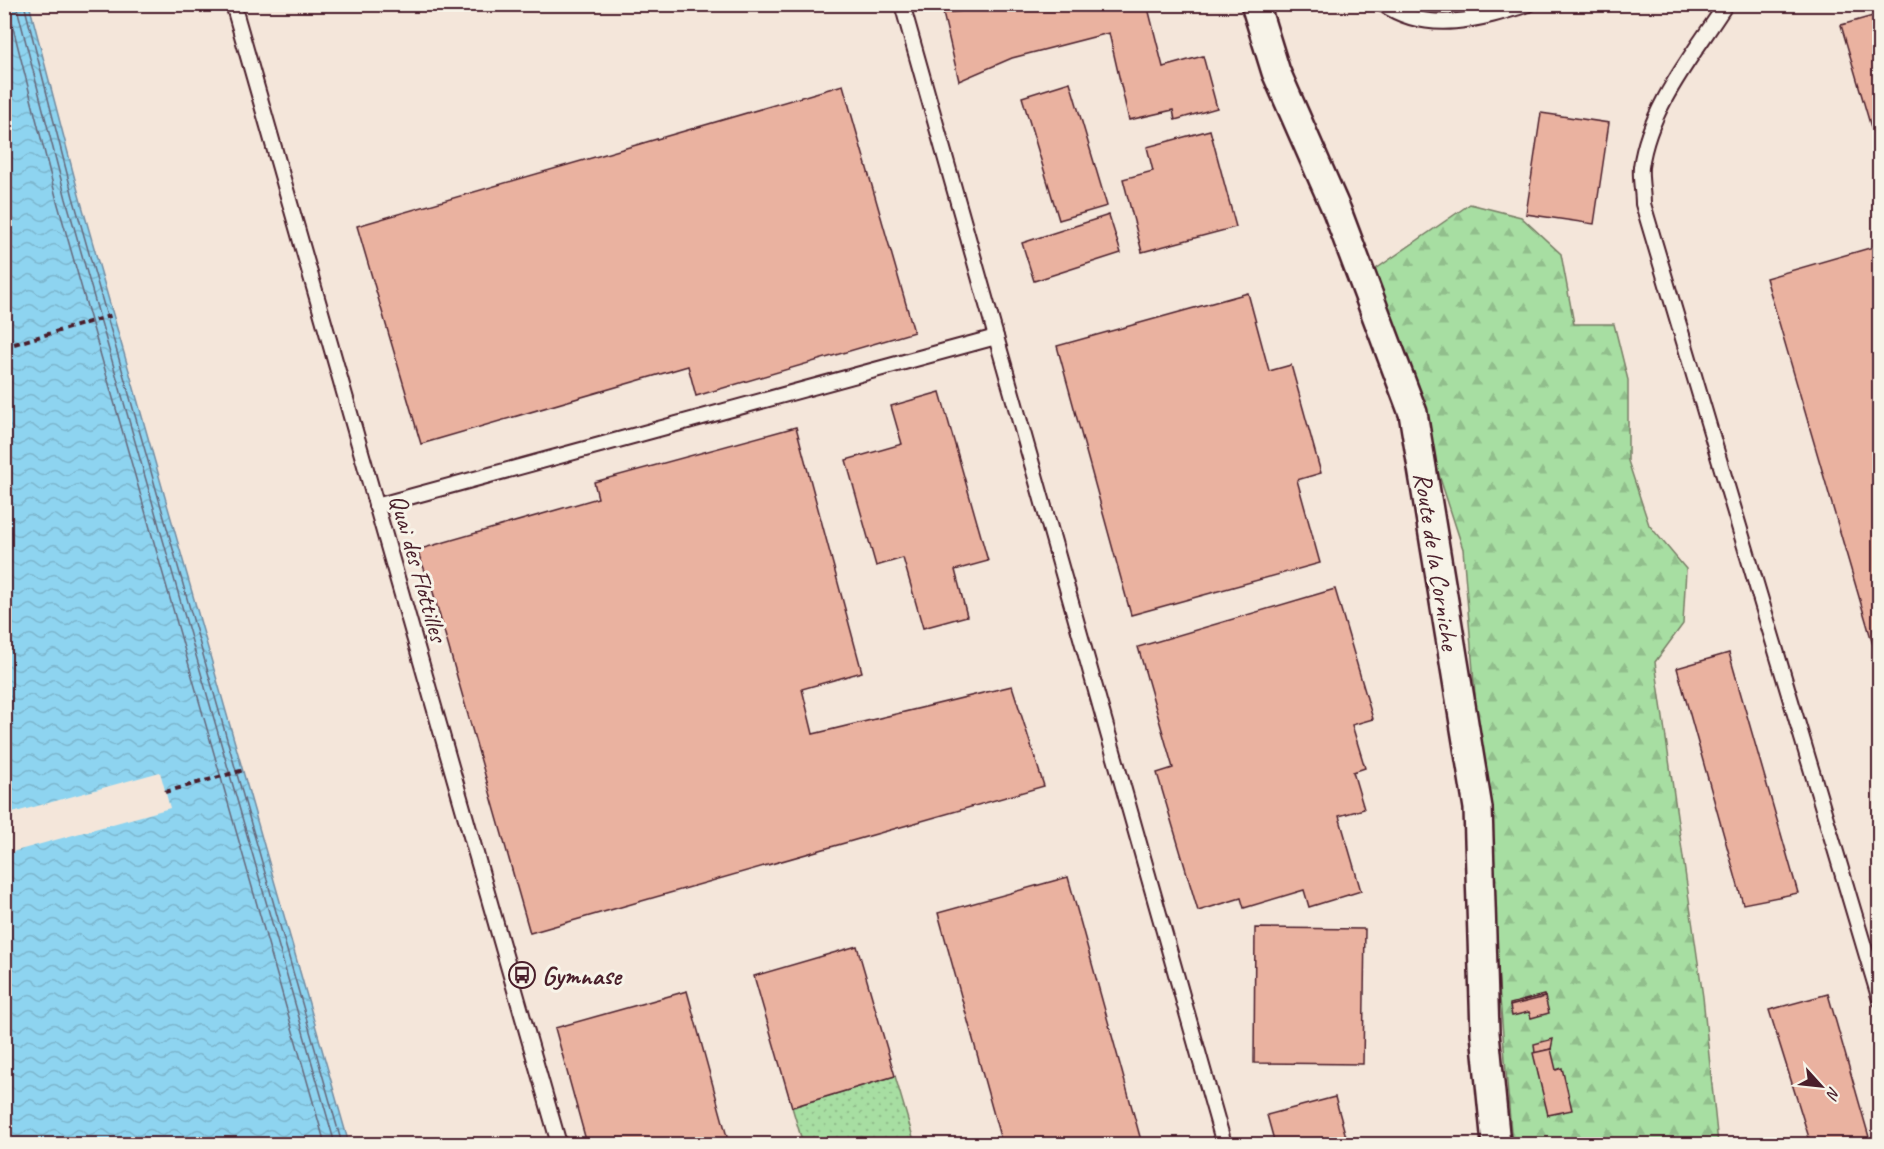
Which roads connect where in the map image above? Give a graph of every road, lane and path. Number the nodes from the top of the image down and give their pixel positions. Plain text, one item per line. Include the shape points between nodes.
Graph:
1 (233, 4) edge
2 (902, 4) edge
3 (1255, 4) edge
4 (1383, 4) edge
5 (1529, 4) edge
6 (1726, 4) edge
7 (114, 315) dead end
8 (996, 337) junction
9 (4, 347) edge
10 (376, 506) junction
11 (244, 770) dead end
12 (165, 792) dead end
13 (1880, 1000) edge
14 (559, 1144) edge
15 (1224, 1144) edge
16 (1496, 1144) edge

1 - 10 lane, Quai des Flottilles
2 - 8 lane
3 - 16 street, Route de la Corniche via 1276,72 1337,211 1413,413 1478,808 1485,1033
4 - 5 lane via 1413,19 1448,23 1482,19
6 - 13 lane via 1667,94 1650,129 1641,168 1643,204
7 - 9 path
8 - 10 lane
8 - 15 lane
10 - 14 lane, Quai des Flottilles
11 - 12 path

